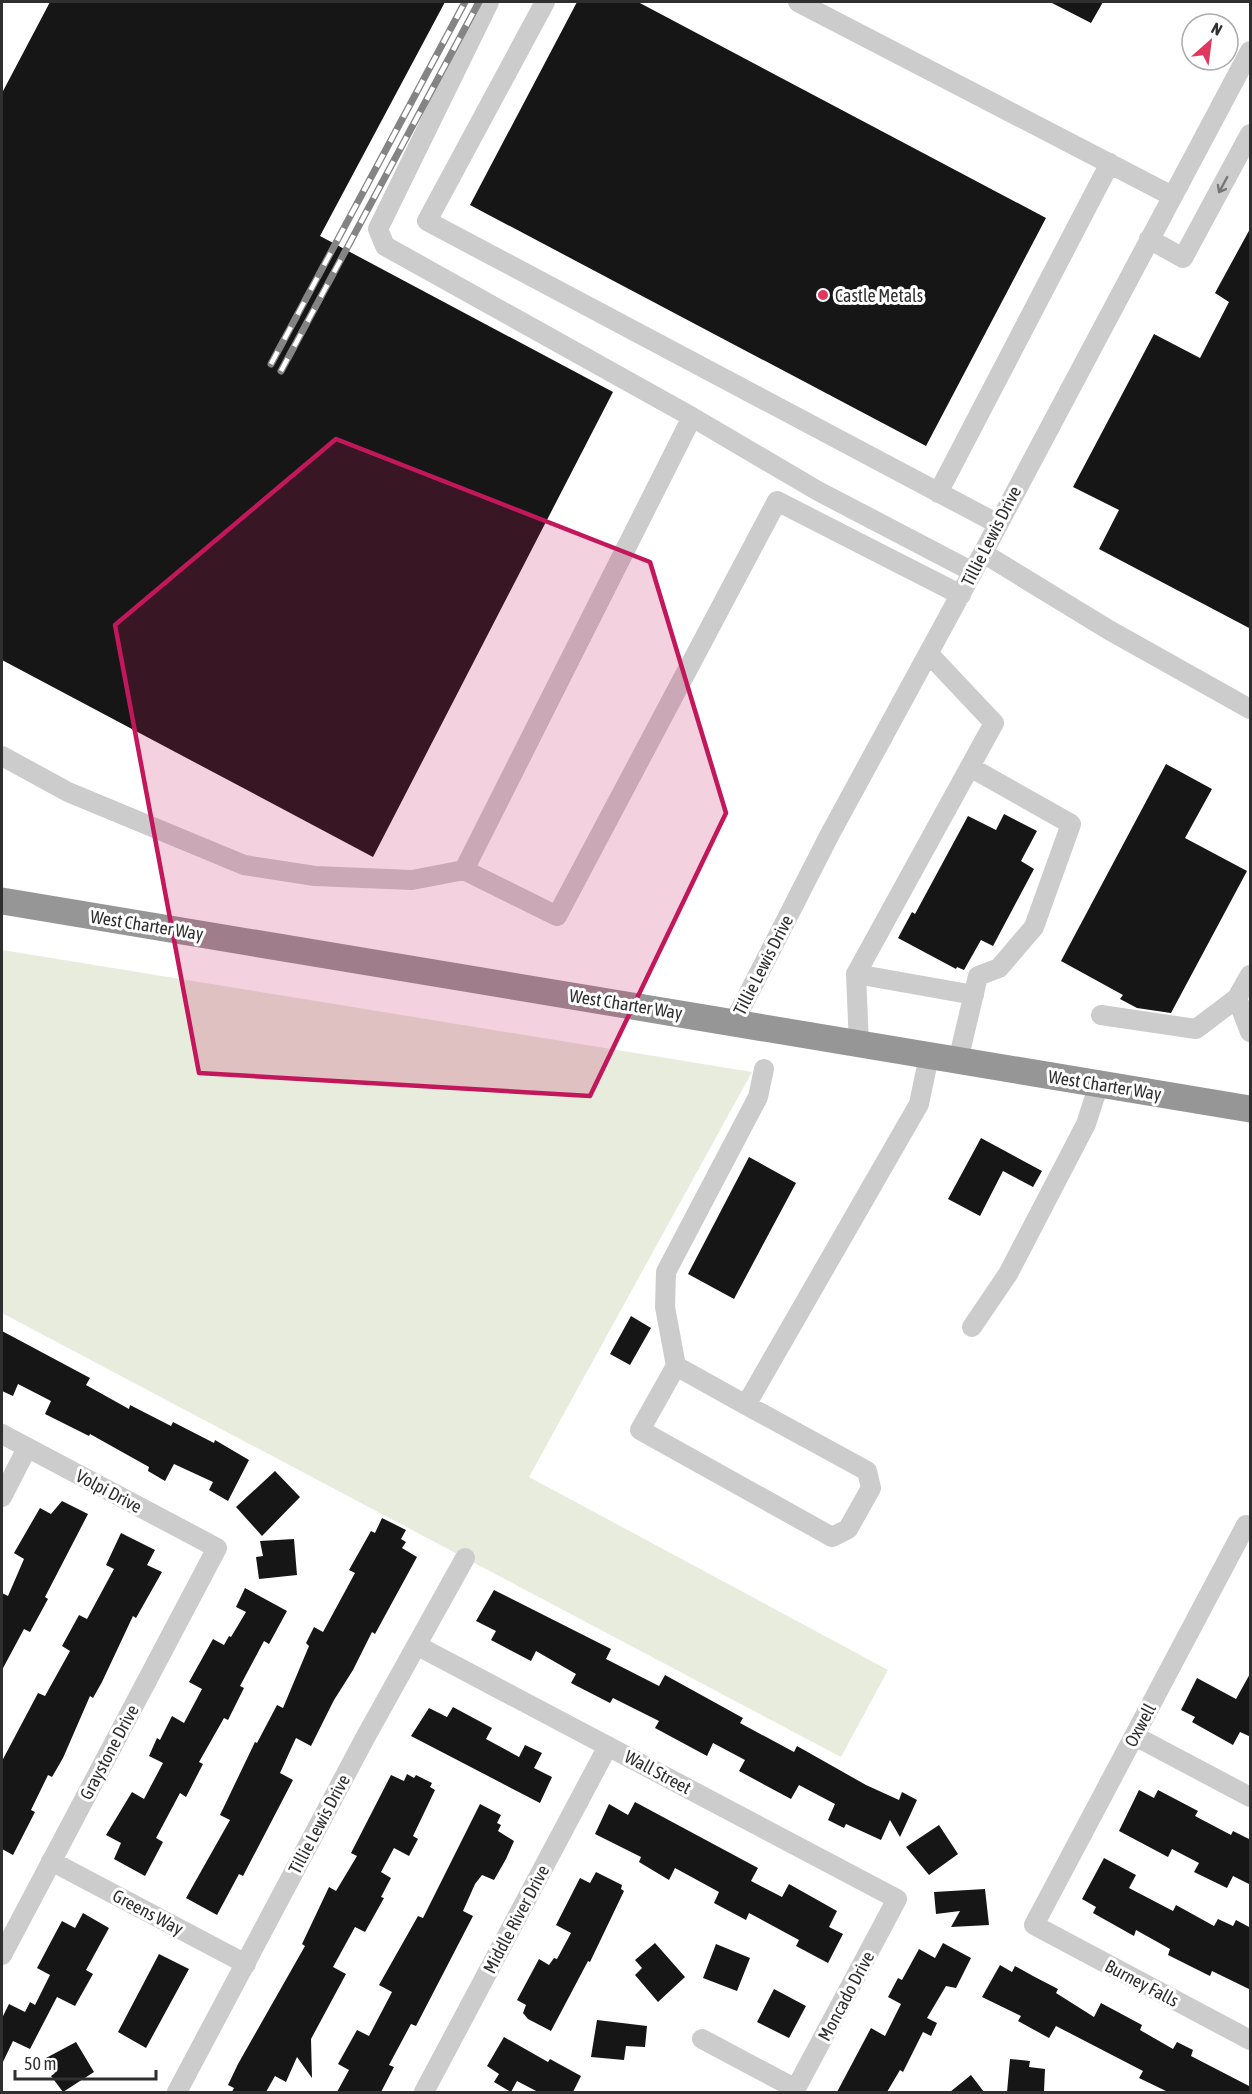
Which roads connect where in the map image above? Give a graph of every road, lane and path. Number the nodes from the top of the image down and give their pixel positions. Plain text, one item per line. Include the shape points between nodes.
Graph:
1 (489, 2) edge
2 (545, 2) edge
3 (798, 2) edge
4 (1251, 51) edge
5 (1251, 134) edge
6 (1110, 163) junction
7 (1172, 196) junction
8 (1149, 239) junction
9 (692, 417) junction
10 (938, 493) junction
11 (998, 524) junction
12 (983, 553) junction
13 (973, 572) junction
14 (961, 595) junction
15 (929, 654) junction
16 (1251, 709) edge
17 (2, 756) edge
18 (970, 767) junction
19 (464, 870) junction
20 (2, 901) edge
21 (856, 974) junction
22 (1251, 975) edge
23 (974, 995) junction
24 (1237, 998) junction
25 (1101, 1015) dead end
26 (734, 1022) junction
27 (1251, 1032) edge
28 (859, 1045) junction
29 (929, 1056) junction
30 (958, 1061) junction
31 (764, 1069) dead end
32 (1099, 1084) junction
33 (1251, 1109) edge
34 (972, 1327) dead end
35 (675, 1366) junction
36 (746, 1405) junction
37 (2, 1434) edge
38 (27, 1448) junction
39 (2, 1497) edge
40 (1249, 1526) edge
41 (217, 1548) joint
42 (465, 1558) dead end
43 (418, 1646) junction
44 (1134, 1736) junction
45 (608, 1746) junction
46 (1251, 1797) edge
47 (51, 1861) junction
48 (897, 1899) joint
49 (1034, 1925) joint
50 (2, 1955) edge
51 (246, 1964) junction
52 (702, 2039) dead end
53 (1251, 2040) edge
54 (795, 2091) edge
55 (177, 2092) edge
56 (424, 2092) edge

1 - 9 street via 378,229 385,246
2 - 10 street via 427,221
3 - 6 street
4 - 7 street, Tillie Lewis Drive
5 -> 8 street via 1184,258
6 - 7 street
6 - 10 street
7 - 8 street, Tillie Lewis Drive
8 - 11 street, Tillie Lewis Drive
9 - 13 street via 818,490
9 - 19 street
10 - 11 street
11 - 12 street, Tillie Lewis Drive
12 - 13 street, Tillie Lewis Drive
12 - 16 street via 1109,630
13 - 14 street, Tillie Lewis Drive
14 - 15 street, Tillie Lewis Drive
14 - 19 street via 777,501 557,916
15 - 18 street via 994,723
15 - 26 street, Tillie Lewis Drive via 830,834
17 - 19 street via 68,792 244,865 315,876 412,880
18 - 21 street
18 - 23 street via 1071,824 1034,927 999,968 978,976
20 - 26 highway, West Charter Way
21 - 23 street
21 - 28 street
22 - 24 street
23 - 30 street
24 - 25 street via 1196,1029
24 - 27 street
26 - 28 highway, West Charter Way
28 - 29 highway, West Charter Way
29 - 30 highway, West Charter Way
29 - 36 street via 919,1104
30 - 32 highway, West Charter Way
31 - 35 street via 758,1097 666,1272 665,1307
32 - 33 highway, West Charter Way
32 - 34 street via 1086,1124 1008,1274
35 - 36 street
35 - 36 street via 640,1430 832,1537 849,1529 872,1488 867,1471
37 - 38 street, Volpi Drive
38 - 39 street
38 - 41 street, Volpi Drive
40 - 44 street, Oxwell
41 - 47 street, Graystone Drive
42 - 43 street, Tillie Lewis Drive
43 - 45 street, Wall Street
43 - 51 street, Tillie Lewis Drive
44 - 46 street
44 - 49 street, Oxwell
45 - 48 street, Wall Street
45 - 56 street, Middle River Drive
47 - 50 street, Graystone Drive
47 - 51 street, Greens Way
48 - 54 street, Moncado Drive
49 - 53 street, Burney Falls
51 - 55 street, Tillie Lewis Drive
52 - 54 street

